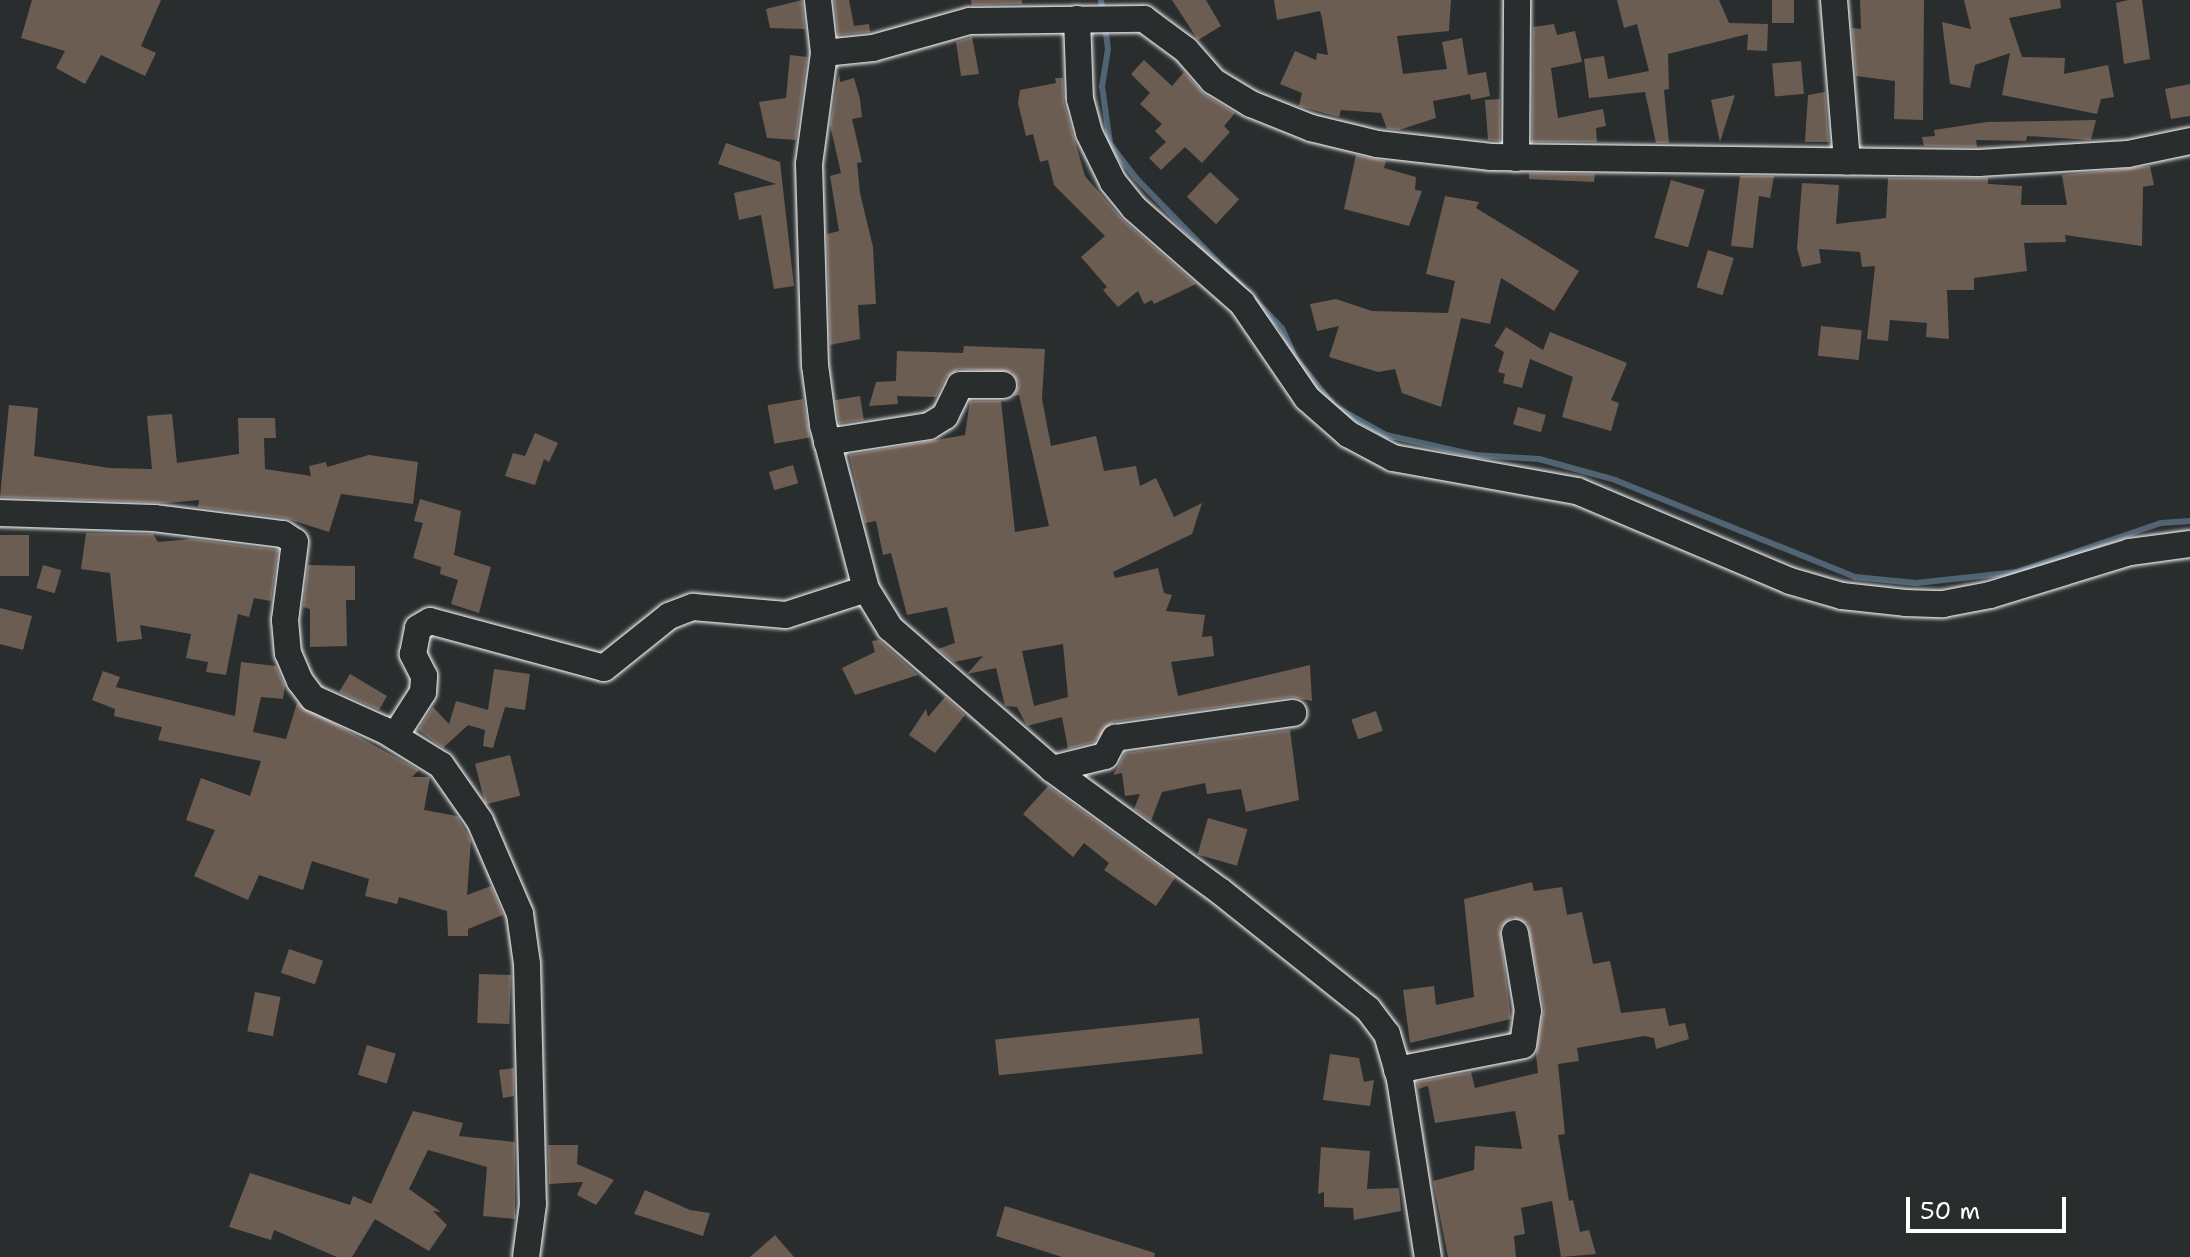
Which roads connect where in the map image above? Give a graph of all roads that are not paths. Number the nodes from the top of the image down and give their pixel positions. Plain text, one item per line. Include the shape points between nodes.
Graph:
1 (818, 0) edge
2 (1517, 0) edge
3 (1834, 0) edge
4 (1145, 13) edge
5 (1082, 18) junction
6 (824, 53) junction
7 (2190, 141) edge
8 (1516, 158) junction
9 (1847, 161) junction
10 (1003, 385) dead end
11 (827, 442) junction
12 (0, 513) edge
13 (2190, 544) edge
14 (866, 589) junction
15 (1293, 713) dead end
16 (395, 736) junction
17 (1052, 769) junction
18 (1515, 933) dead end
19 (1397, 1070) junction
20 (526, 1257) edge
21 (1428, 1257) edge

1 - 6 street
2 - 8 street
3 - 9 street
4 - 5 street
4 - 8 street via 1213,81 1251,104 1311,128 1377,144
5 - 6 street via 970,21 873,48
5 - 13 street via 1082,108 1113,182 1134,208 1242,303 1307,398 1348,434 1393,458 1577,491 1790,581 1842,596 1905,603 1943,604 1990,595 2130,552
6 - 11 street via 809,164 815,365
7 - 9 street via 2098,156 1979,163
8 - 9 street
10 - 11 street via 960,385 945,416 929,426
11 - 14 street
12 - 16 street via 154,518 289,536 295,542 295,556 285,620 288,653 300,681 313,698
14 - 16 street via 786,615 693,607 669,616 604,668 430,621 418,628 413,654 424,676 423,692
14 - 17 street via 890,628
15 - 17 street via 1115,738 1105,756
16 - 20 street via 431,756 473,810 520,914 527,964 532,1189
17 - 19 street via 1220,891 1368,1009 1387,1034
18 - 19 street via 1528,1011 1523,1045
19 - 21 street

